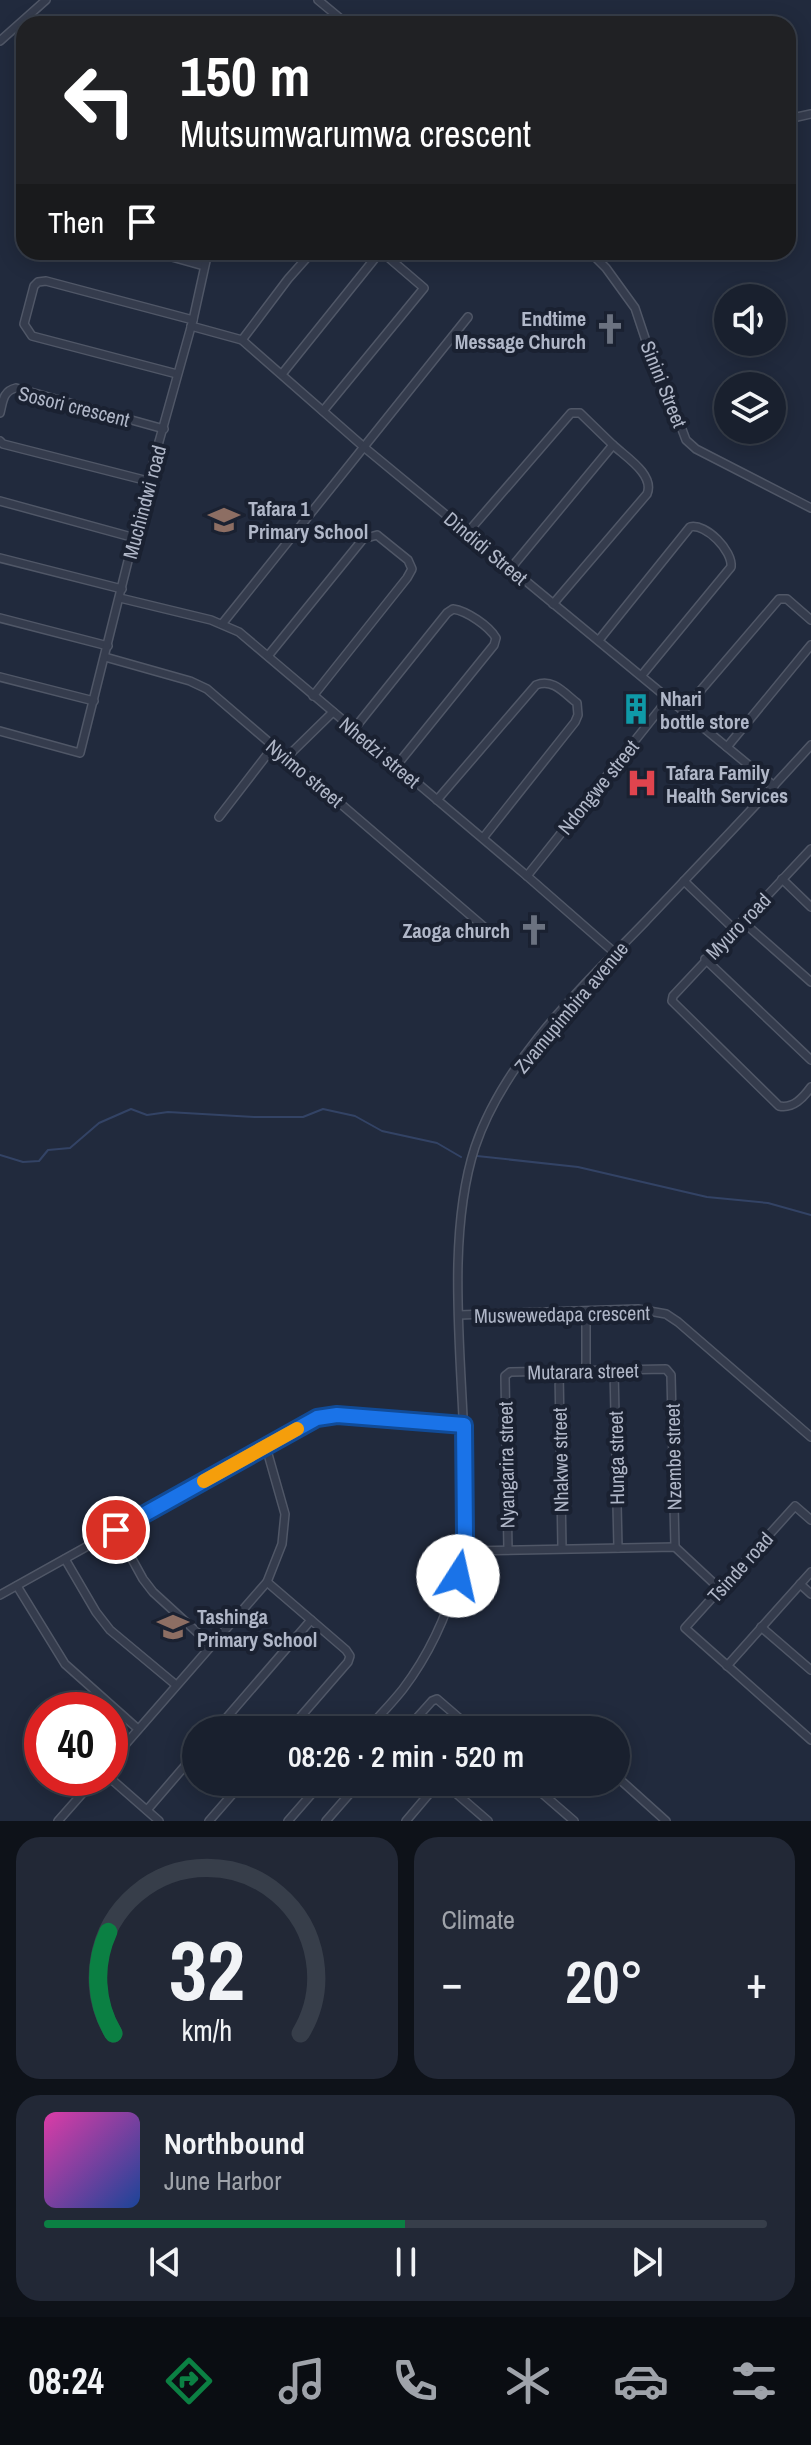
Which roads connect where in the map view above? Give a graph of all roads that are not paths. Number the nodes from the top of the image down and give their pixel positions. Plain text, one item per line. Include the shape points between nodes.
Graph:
1 (46, 0) edge
2 (318, 0) edge
3 (28, 16) edge
4 (337, 16) edge
5 (16, 27) edge
6 (0, 41) edge
7 (183, 260) edge
8 (206, 260) edge
9 (305, 260) edge
10 (375, 260) edge
11 (391, 260) edge
12 (598, 260) edge
13 (204, 266) junction
14 (468, 317) dead end
15 (192, 323) junction
16 (242, 340) junction
17 (177, 374) junction
18 (282, 374) junction
19 (323, 411) junction
20 (0, 413) edge
21 (164, 429) junction
22 (0, 441) edge
23 (613, 445) junction
24 (365, 448) junction
25 (148, 481) junction
26 (0, 501) edge
27 (811, 508) edge
28 (468, 532) junction
29 (135, 538) junction
30 (0, 558) edge
31 (511, 568) junction
32 (121, 593) junction
33 (553, 604) junction
34 (0, 618) edge
35 (811, 620) edge
36 (222, 624) junction
37 (599, 640) junction
38 (811, 645) edge
39 (108, 646) junction
40 (268, 656) junction
41 (105, 657) junction
42 (642, 675) junction
43 (0, 677) edge
44 (313, 696) junction
45 (668, 699) junction
46 (94, 701) junction
47 (683, 711) junction
48 (333, 712) junction
49 (354, 729) junction
50 (0, 731) edge
51 (811, 745) edge
52 (273, 747) junction
53 (727, 747) junction
54 (287, 757) junction
55 (397, 765) junction
56 (774, 786) junction
57 (437, 800) junction
58 (219, 817) dead end
59 (483, 838) junction
60 (811, 849) edge
61 (527, 876) junction
62 (782, 879) junction
63 (684, 881) junction
64 (811, 907) edge
65 (742, 921) junction
66 (484, 927) dead end
67 (734, 929) junction
68 (615, 953) junction
69 (705, 959) junction
70 (811, 982) edge
71 (811, 1060) edge
72 (811, 1087) edge
73 (586, 1312) junction
74 (459, 1315) junction
75 (586, 1369) junction
76 (614, 1369) junction
77 (666, 1369) joint
78 (559, 1371) junction
79 (504, 1379) joint
80 (464, 1425) junction
81 (811, 1437) edge
82 (266, 1447) junction
83 (811, 1520) edge
84 (116, 1530) junction
85 (675, 1547) junction
86 (562, 1548) junction
87 (618, 1548) junction
88 (508, 1550) junction
89 (464, 1551) junction
90 (65, 1559) junction
91 (811, 1572) edge
92 (267, 1582) junction
93 (800, 1584) junction
94 (17, 1586) junction
95 (720, 1589) junction
96 (811, 1594) edge
97 (0, 1595) edge
98 (311, 1620) junction
99 (761, 1627) junction
100 (211, 1645) junction
101 (727, 1666) junction
102 (811, 1670) edge
103 (176, 1685) junction
104 (228, 1716) edge
105 (301, 1716) edge
106 (379, 1716) edge
107 (419, 1716) edge
108 (457, 1716) edge
109 (138, 1729) junction
110 (811, 1740) edge
111 (128, 1741) edge
112 (182, 1769) edge
113 (630, 1789) edge
114 (128, 1794) edge
115 (80, 1796) edge
116 (231, 1796) edge
117 (310, 1796) edge
118 (348, 1796) edge
119 (429, 1796) edge
120 (458, 1796) edge
121 (545, 1796) edge
122 (147, 1810) junction
123 (409, 1820) edge
124 (58, 1821) edge
125 (159, 1821) edge
126 (209, 1821) edge
127 (288, 1821) edge
128 (326, 1821) edge
129 (488, 1821) edge
130 (574, 1821) edge
131 (666, 1821) edge

1 - 3 street
2 - 4 street
5 - 6 street
7 - 13 street
8 - 13 street, Muchindwi road
9 - 16 street
10 - 18 street
11 - 19 street via 424,288
12 - 27 street, Sinini Street via 635,308 686,440
13 - 15 street, Muchindwi road
14 - 24 street
15 - 16 street, Dindidi Street
15 - 17 street, Muchindwi road
15 - 17 street, Dindidi Street via 46,281 34,286 24,324 32,336
16 - 18 street, Dindidi Street
17 - 21 street, Muchindwi road
18 - 19 street, Dindidi Street
19 - 24 street, Dindidi Street
20 - 21 street, Sosori crescent via 4,396 16,388
21 - 25 street, Muchindwi road
22 - 25 street
23 - 28 street via 580,413 571,413
23 - 31 street
23 - 33 street via 641,471 650,489
24 - 28 street, Dindidi Street
24 - 36 street
25 - 29 street, Muchindwi road
26 - 29 street
28 - 31 street, Dindidi Street
29 - 32 street, Muchindwi road
30 - 32 street, Nhedzi street
31 - 33 street, Dindidi Street
32 - 36 street, Nhedzi street
32 - 39 street, Muchindwi road
33 - 37 street, Dindidi Street
34 - 39 street
35 - 47 street via 787,599 779,599
36 - 40 street, Nhedzi street
37 - 42 street, Dindidi Street
37 - 42 street via 690,527 703,528 729,553 731,567
38 - 53 street
39 - 41 street, Muchindwi road
40 - 44 street, Nhedzi street
40 - 44 street via 363,539 377,535 408,560 412,569 407,578
41 - 46 street, Muchindwi road
41 - 52 street, Nyimo street via 198,684
42 - 45 street, Dindidi Street
43 - 46 street
44 - 48 street, Nhedzi street
45 - 47 street, Dindidi Street
45 - 61 street, Ndongwe street
46 - 50 street, Muchindwi road via 80,753
47 - 53 street, Dindidi Street
48 - 49 street, Nhedzi street
48 - 54 street
49 - 55 street, Nhedzi street
49 - 55 street via 447,613 460,609 492,631 494,645
51 - 56 street, Zvamupimbira avenue
52 - 54 street, Nyimo street
52 - 58 street
53 - 56 street, Dindidi Street
54 - 66 street, Nyimo street
55 - 57 street, Nhedzi street
56 - 63 street, Zvamupimbira avenue
57 - 59 street, Nhedzi street
57 - 59 street via 536,685 557,686 577,703 575,722
59 - 61 street, Nhedzi street
60 - 62 street, Myuro road
61 - 68 street, Nhedzi street
62 - 64 street
62 - 65 street, Myuro road
63 - 67 street
63 - 68 street, Zvamupimbira avenue
65 - 67 street, Myuro road
65 - 70 street
67 - 69 street, Myuro road
68 - 74 street, Zvamupimbira avenue via 526,1055 486,1121 464,1198
69 - 71 street
69 - 72 street, Myuro road via 673,996 674,1005 779,1106 795,1104
73 - 74 street, Muswewedapa crescent
73 - 75 street
73 - 81 street, Muswewedapa crescent via 638,1309 666,1314
74 - 80 street, Zvamupimbira avenue
75 - 76 street, Mutarara street
75 - 78 street, Mutarara street
76 - 77 street, Mutarara street
76 - 87 street, Hunga street
77 - 85 street, Nzembe street via 672,1378
78 - 79 street, Mutarara street via 510,1372
78 - 86 street, Nhakwe street
79 - 88 street, Nyangarira street
80 - 82 street via 325,1416
80 - 89 street, Zvamupimbira avenue
82 - 84 street
82 - 92 street via 285,1514 282,1544
83 - 95 street, Tsinde road via 795,1506
84 - 90 street
84 - 100 street via 153,1592
85 - 87 street
85 - 95 street
86 - 87 street
86 - 88 street
88 - 89 street
89 - 106 street, Zvamupimbira avenue via 435,1637
90 - 94 street
90 - 103 street via 110,1630
91 - 93 street
92 - 98 street
92 - 100 street
93 - 96 street
93 - 99 street
94 - 97 street
94 - 109 street via 59,1657
95 - 101 street, Tsinde road via 685,1628
98 - 104 street
98 - 105 street via 350,1656
99 - 101 street
99 - 102 street
100 - 103 street
101 - 110 street
103 - 109 street
107 - 108 street via 437,1699
109 - 111 street
112 - 122 street
113 - 131 street
114 - 122 street
115 - 124 street
116 - 126 street
117 - 127 street
118 - 128 street
119 - 123 street
120 - 129 street
121 - 130 street
122 - 125 street

